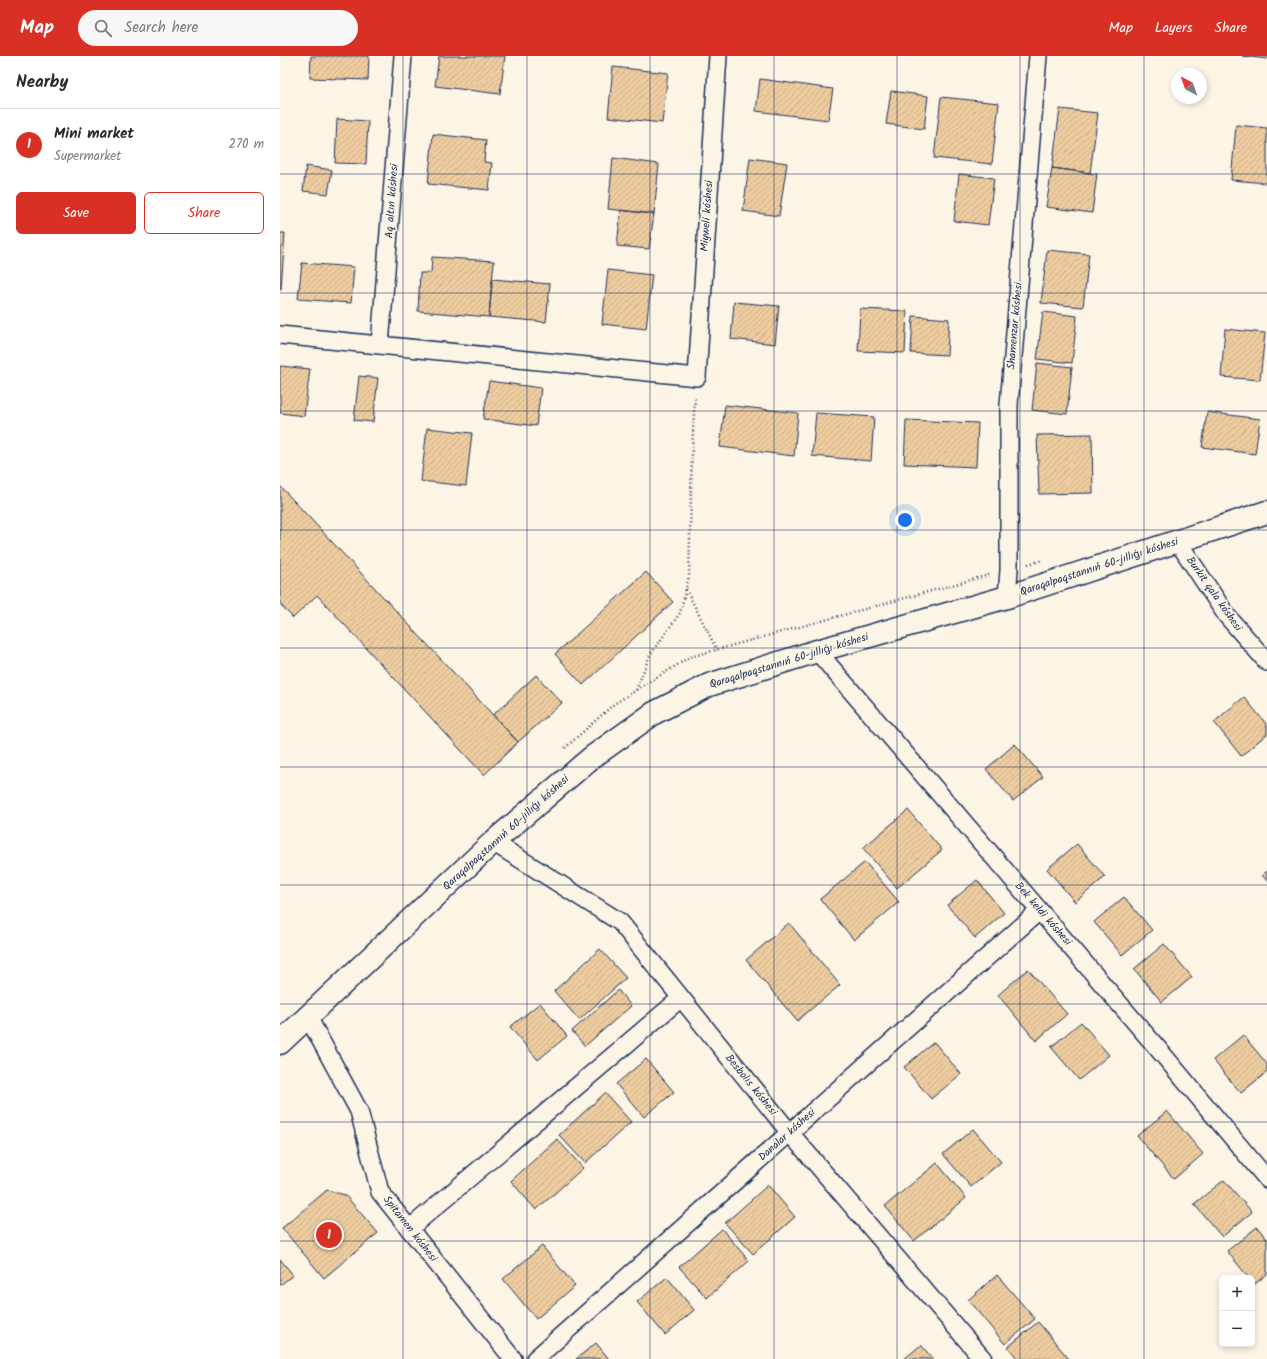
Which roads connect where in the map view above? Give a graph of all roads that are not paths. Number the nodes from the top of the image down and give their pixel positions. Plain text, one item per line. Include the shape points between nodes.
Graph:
1 (403, 56) edge
2 (718, 56) edge
3 (1038, 56) edge
4 (280, 336) edge
5 (380, 345) junction
6 (1267, 512) edge
7 (1178, 542) junction
8 (1007, 597) junction
9 (817, 651) junction
10 (1267, 662) edge
11 (493, 842) junction
12 (1040, 911) junction
13 (681, 998) junction
14 (308, 1017) junction
15 (280, 1043) edge
16 (790, 1133) junction
17 (1267, 1179) edge
18 (409, 1229) junction
19 (513, 1359) edge
20 (535, 1359) edge
21 (983, 1359) edge

1 - 5 street, Aq altın kóshesi
2 - 5 street, Miyweli kóshesi via 697,377
3 - 8 street, Shamenzar kóshesi via 1009,405
4 - 5 street
6 - 7 street, Qaraqalpaqstannıń 60-jıllıǵı kóshesi
7 - 8 street, Qaraqalpaqstannıń 60-jıllıǵı kóshesi
7 - 10 street, Burkit qala kóshesi via 1227,616
8 - 9 street, Qaraqalpaqstannıń 60-jıllıǵı kóshesi
9 - 11 street, Qaraqalpaqstannıń 60-jıllıǵı kóshesi via 709,684 654,713 591,758
9 - 12 street, Bek keldi kóshesi
11 - 13 street, Besbolıs kóshesi via 620,922
11 - 14 street, Qaraqalpaqstannıń 60-jıllıǵı kóshesi
12 - 16 street, Danalar kóshesi
12 - 17 street, Bek keldi kóshesi
13 - 16 street, Besbolıs kóshesi
13 - 18 street
14 - 15 street, Qaraqalpaqstannıń 60-jıllıǵı kóshesi
14 - 18 street, Spitamen kóshesi via 359,1111 380,1192
16 - 20 street, Danalar kóshesi
16 - 21 street, Besbolıs kóshesi
18 - 19 street, Spitamen kóshesi

